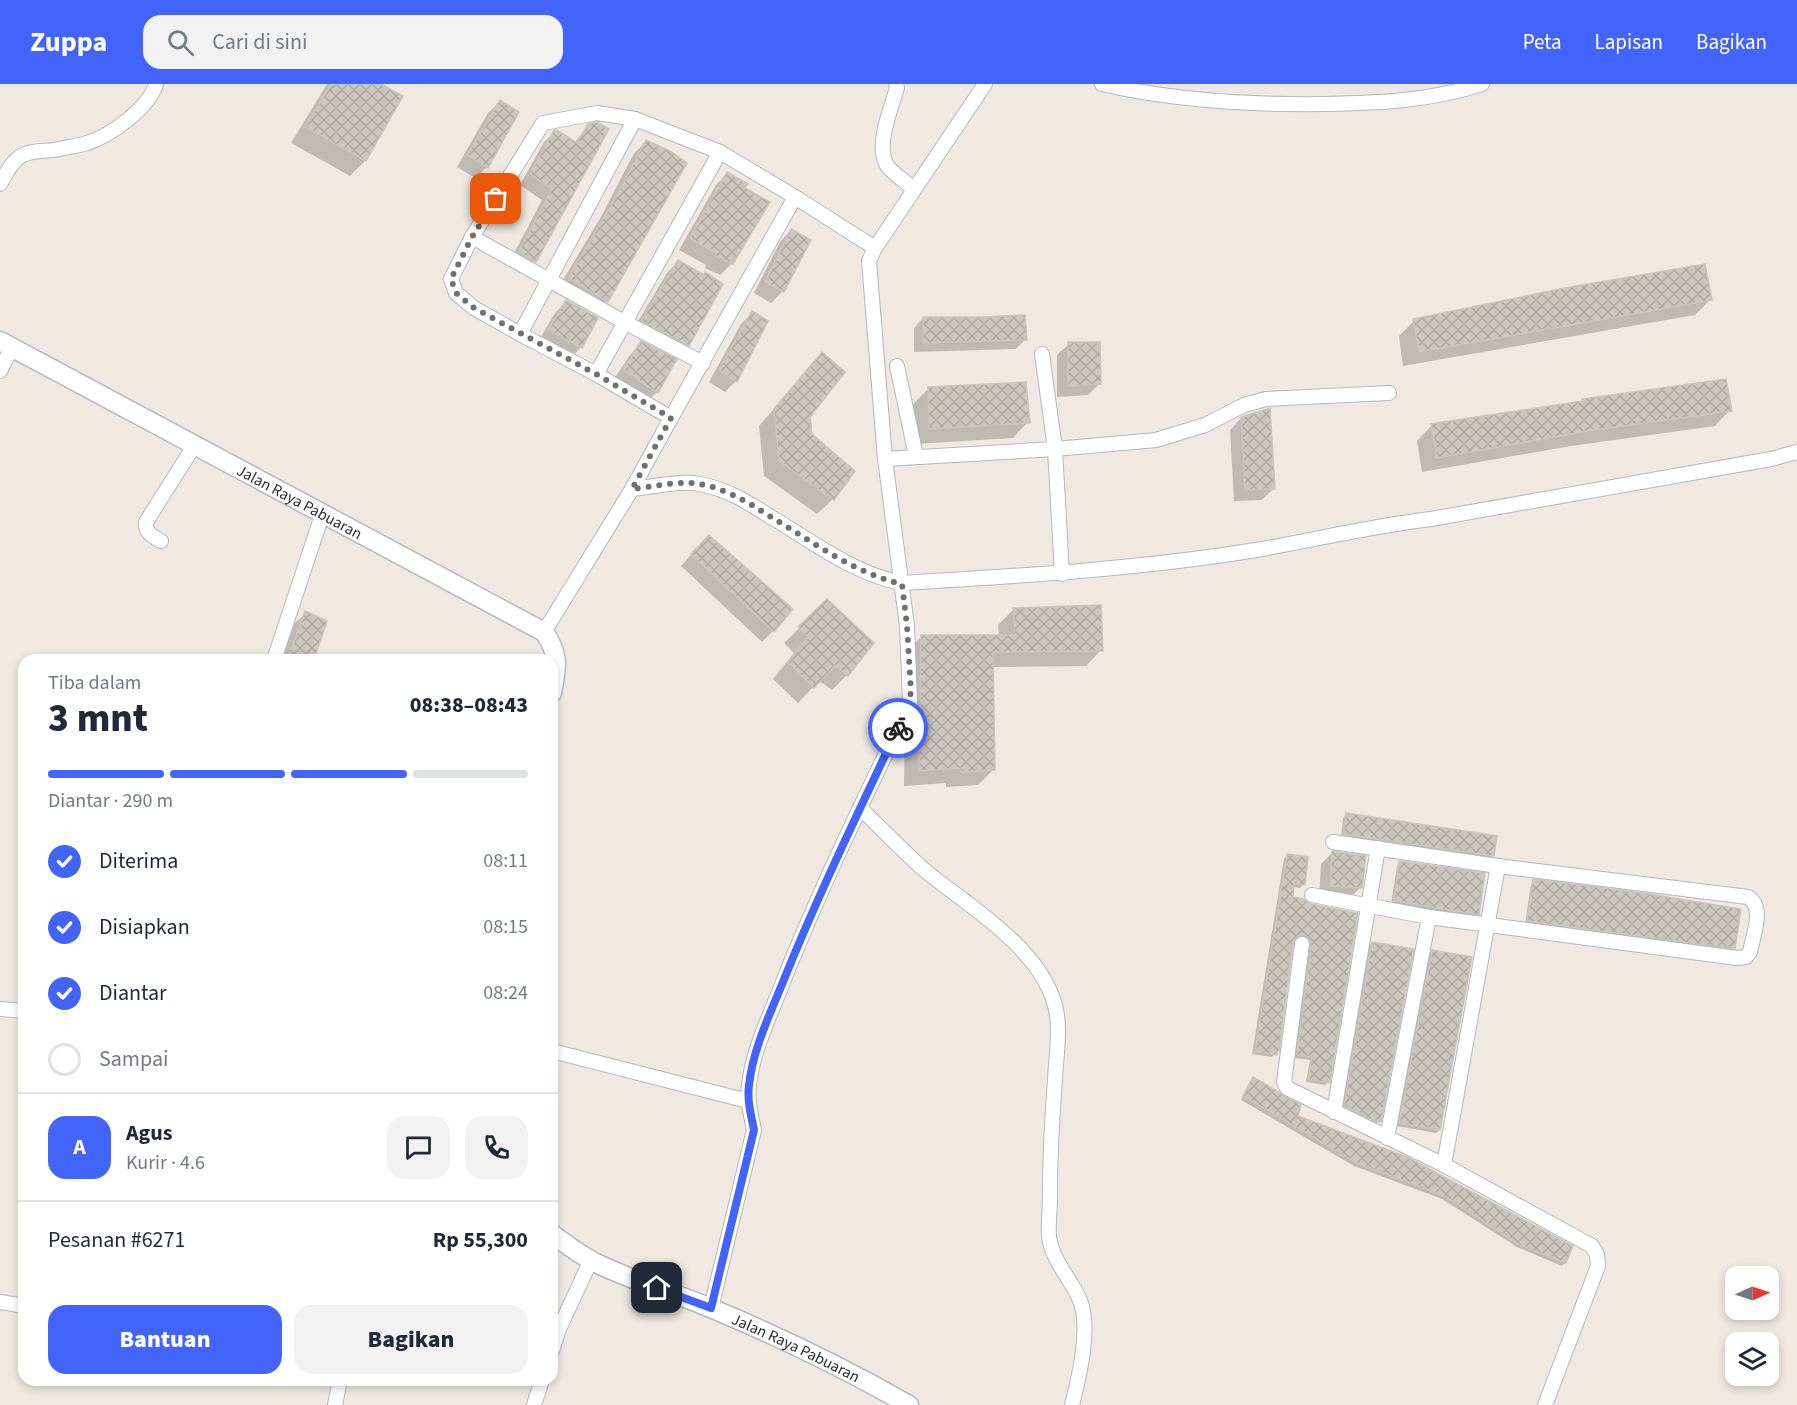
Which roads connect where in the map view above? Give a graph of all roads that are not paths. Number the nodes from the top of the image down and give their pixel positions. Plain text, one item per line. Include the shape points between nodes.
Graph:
1 (156, 84) edge
2 (896, 84) edge
3 (985, 84) edge
4 (1102, 84) edge
5 (1482, 84) edge
6 (635, 119) junction
7 (720, 152) junction
8 (0, 184) edge
9 (913, 189) junction
10 (795, 197) junction
11 (472, 237) junction
12 (875, 248) junction
13 (550, 279) junction
14 (626, 323) junction
15 (520, 334) junction
16 (6, 344) edge
17 (1042, 354) dead end
18 (703, 363) junction
19 (897, 366) dead end
20 (0, 371) edge
21 (596, 374) junction
22 (1389, 393) dead end
23 (671, 418) junction
24 (194, 446) junction
25 (1055, 449) junction
26 (1797, 453) edge
27 (916, 456) junction
28 (885, 459) junction
29 (632, 489) junction
30 (322, 515) junction
31 (161, 541) dead end
32 (1062, 574) junction
33 (902, 584) junction
34 (544, 632) junction
35 (276, 654) edge
36 (555, 654) edge
37 (860, 808) junction
38 (1332, 842) dead end
39 (1378, 848) junction
40 (1498, 866) junction
41 (1312, 895) dead end
42 (1369, 906) junction
43 (1429, 917) junction
44 (1489, 924) junction
45 (1302, 944) dead end
46 (0, 1009) edge
47 (18, 1010) edge
48 (558, 1053) edge
49 (748, 1101) junction
50 (1334, 1112) junction
51 (1387, 1138) junction
52 (1444, 1165) junction
53 (558, 1238) edge
54 (591, 1260) junction
55 (0, 1302) edge
56 (18, 1305) edge
57 (711, 1308) junction
58 (558, 1334) edge
59 (339, 1386) edge
60 (540, 1386) edge
61 (335, 1405) edge
62 (534, 1405) edge
63 (909, 1405) edge
64 (1072, 1405) edge
65 (1545, 1405) edge

1 - 8 street via 148,99 111,132 88,143 20,155
2 - 9 street via 882,151 888,166
3 - 9 street
4 - 5 street via 1206,102 1269,105 1404,102 1453,94
6 - 7 street
6 - 11 street via 597,113 543,123
6 - 13 street
7 - 10 street
7 - 14 street
9 - 12 street
10 - 12 street
10 - 18 street
11 - 13 street
11 - 15 street via 451,279 456,293
12 - 28 street via 868,268
13 - 14 street
13 - 15 street
14 - 18 street
14 - 21 street
15 - 21 street
16 - 20 street
16 - 24 street, Jalan Raya Pabuaran
17 - 25 street
18 - 23 street
19 - 27 street
21 - 23 street
22 - 25 street via 1266,399 1173,436
23 - 29 street
24 - 30 street, Jalan Raya Pabuaran
24 - 31 street via 146,522 150,535
25 - 27 street
25 - 32 street
26 - 32 street via 1256,550
27 - 28 street
28 - 33 street
29 - 33 street via 698,484 721,489 861,570
29 - 34 street
30 - 34 street, Jalan Raya Pabuaran
30 - 35 street
32 - 33 street
33 - 37 street via 910,700
34 - 36 street
37 - 49 street via 811,913 764,1032 751,1070
37 - 64 street via 923,868 1002,931 1033,964 1051,995 1057,1015 1057,1041 1049,1235 1053,1252 1081,1302 1084,1325
38 - 39 street
39 - 40 street
39 - 42 street
40 - 44 street
40 - 44 street via 1748,897 1758,909 1750,952 1737,958
41 - 42 street
42 - 43 street
42 - 50 street
43 - 44 street
43 - 51 street
44 - 52 street
45 - 50 street via 1284,1082 1287,1088
46 - 47 street
48 - 49 street
49 - 57 street via 754,1130
50 - 51 street
51 - 52 street
52 - 65 street via 1592,1246 1598,1255 1598,1266
53 - 54 street, Jalan Raya Pabuaran
54 - 57 street, Jalan Raya Pabuaran
54 - 58 street
55 - 56 street
57 - 63 street, Jalan Raya Pabuaran via 802,1348
59 - 61 street
60 - 62 street

